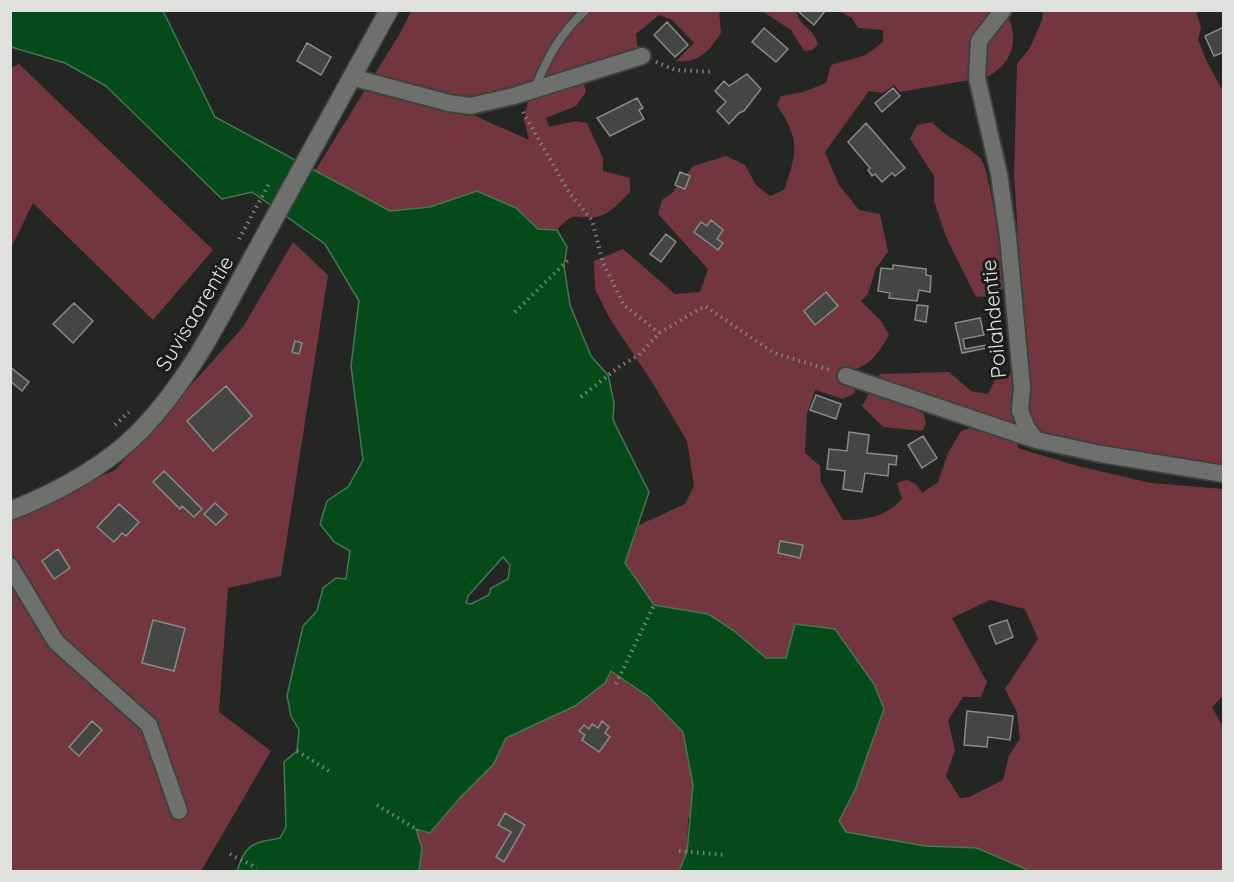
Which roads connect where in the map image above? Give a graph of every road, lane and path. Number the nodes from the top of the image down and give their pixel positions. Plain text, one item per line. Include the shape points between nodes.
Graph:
1 (389, 10) edge
2 (586, 10) edge
3 (1003, 10) edge
4 (642, 56) joint
5 (714, 72) dead end
6 (351, 77) junction
7 (535, 89) junction
8 (514, 96) junction
9 (249, 217) dead end
10 (234, 249) dead end
11 (568, 260) dead end
12 (514, 312) dead end
13 (659, 333) junction
14 (846, 375) joint
15 (581, 397) dead end
16 (133, 408) dead end
17 (112, 428) dead end
18 (1036, 440) junction
19 (1224, 474) edge
20 (10, 512) edge
21 (10, 566) edge
22 (654, 605) dead end
23 (616, 684) dead end
24 (297, 751) dead end
25 (329, 771) dead end
26 (377, 805) dead end
27 (178, 811) dead end
28 (416, 829) dead end
29 (679, 851) dead end
30 (230, 854) dead end
31 (726, 855) dead end
32 (257, 868) dead end

1 - 6 street, Suvisaarentie
2 - 7 lane via 554,46
3 - 18 street, Poilahdentie via 979,41 977,78 999,174 1008,237 1022,387 1020,411
4 - 5 path via 675,70
4 - 7 street
6 - 8 street via 470,106
6 - 20 street, Suvisaarentie via 201,350 160,408 102,463
7 - 8 street
8 - 13 path via 570,194 592,220 603,263 624,305
9 - 10 path
11 - 12 path
13 - 14 path via 705,306 774,353
13 - 15 path via 639,355
14 - 18 street
16 - 17 path
18 - 19 street
21 - 27 street via 56,642 149,725
22 - 23 path
24 - 25 path
26 - 28 path
29 - 31 path
30 - 32 path

